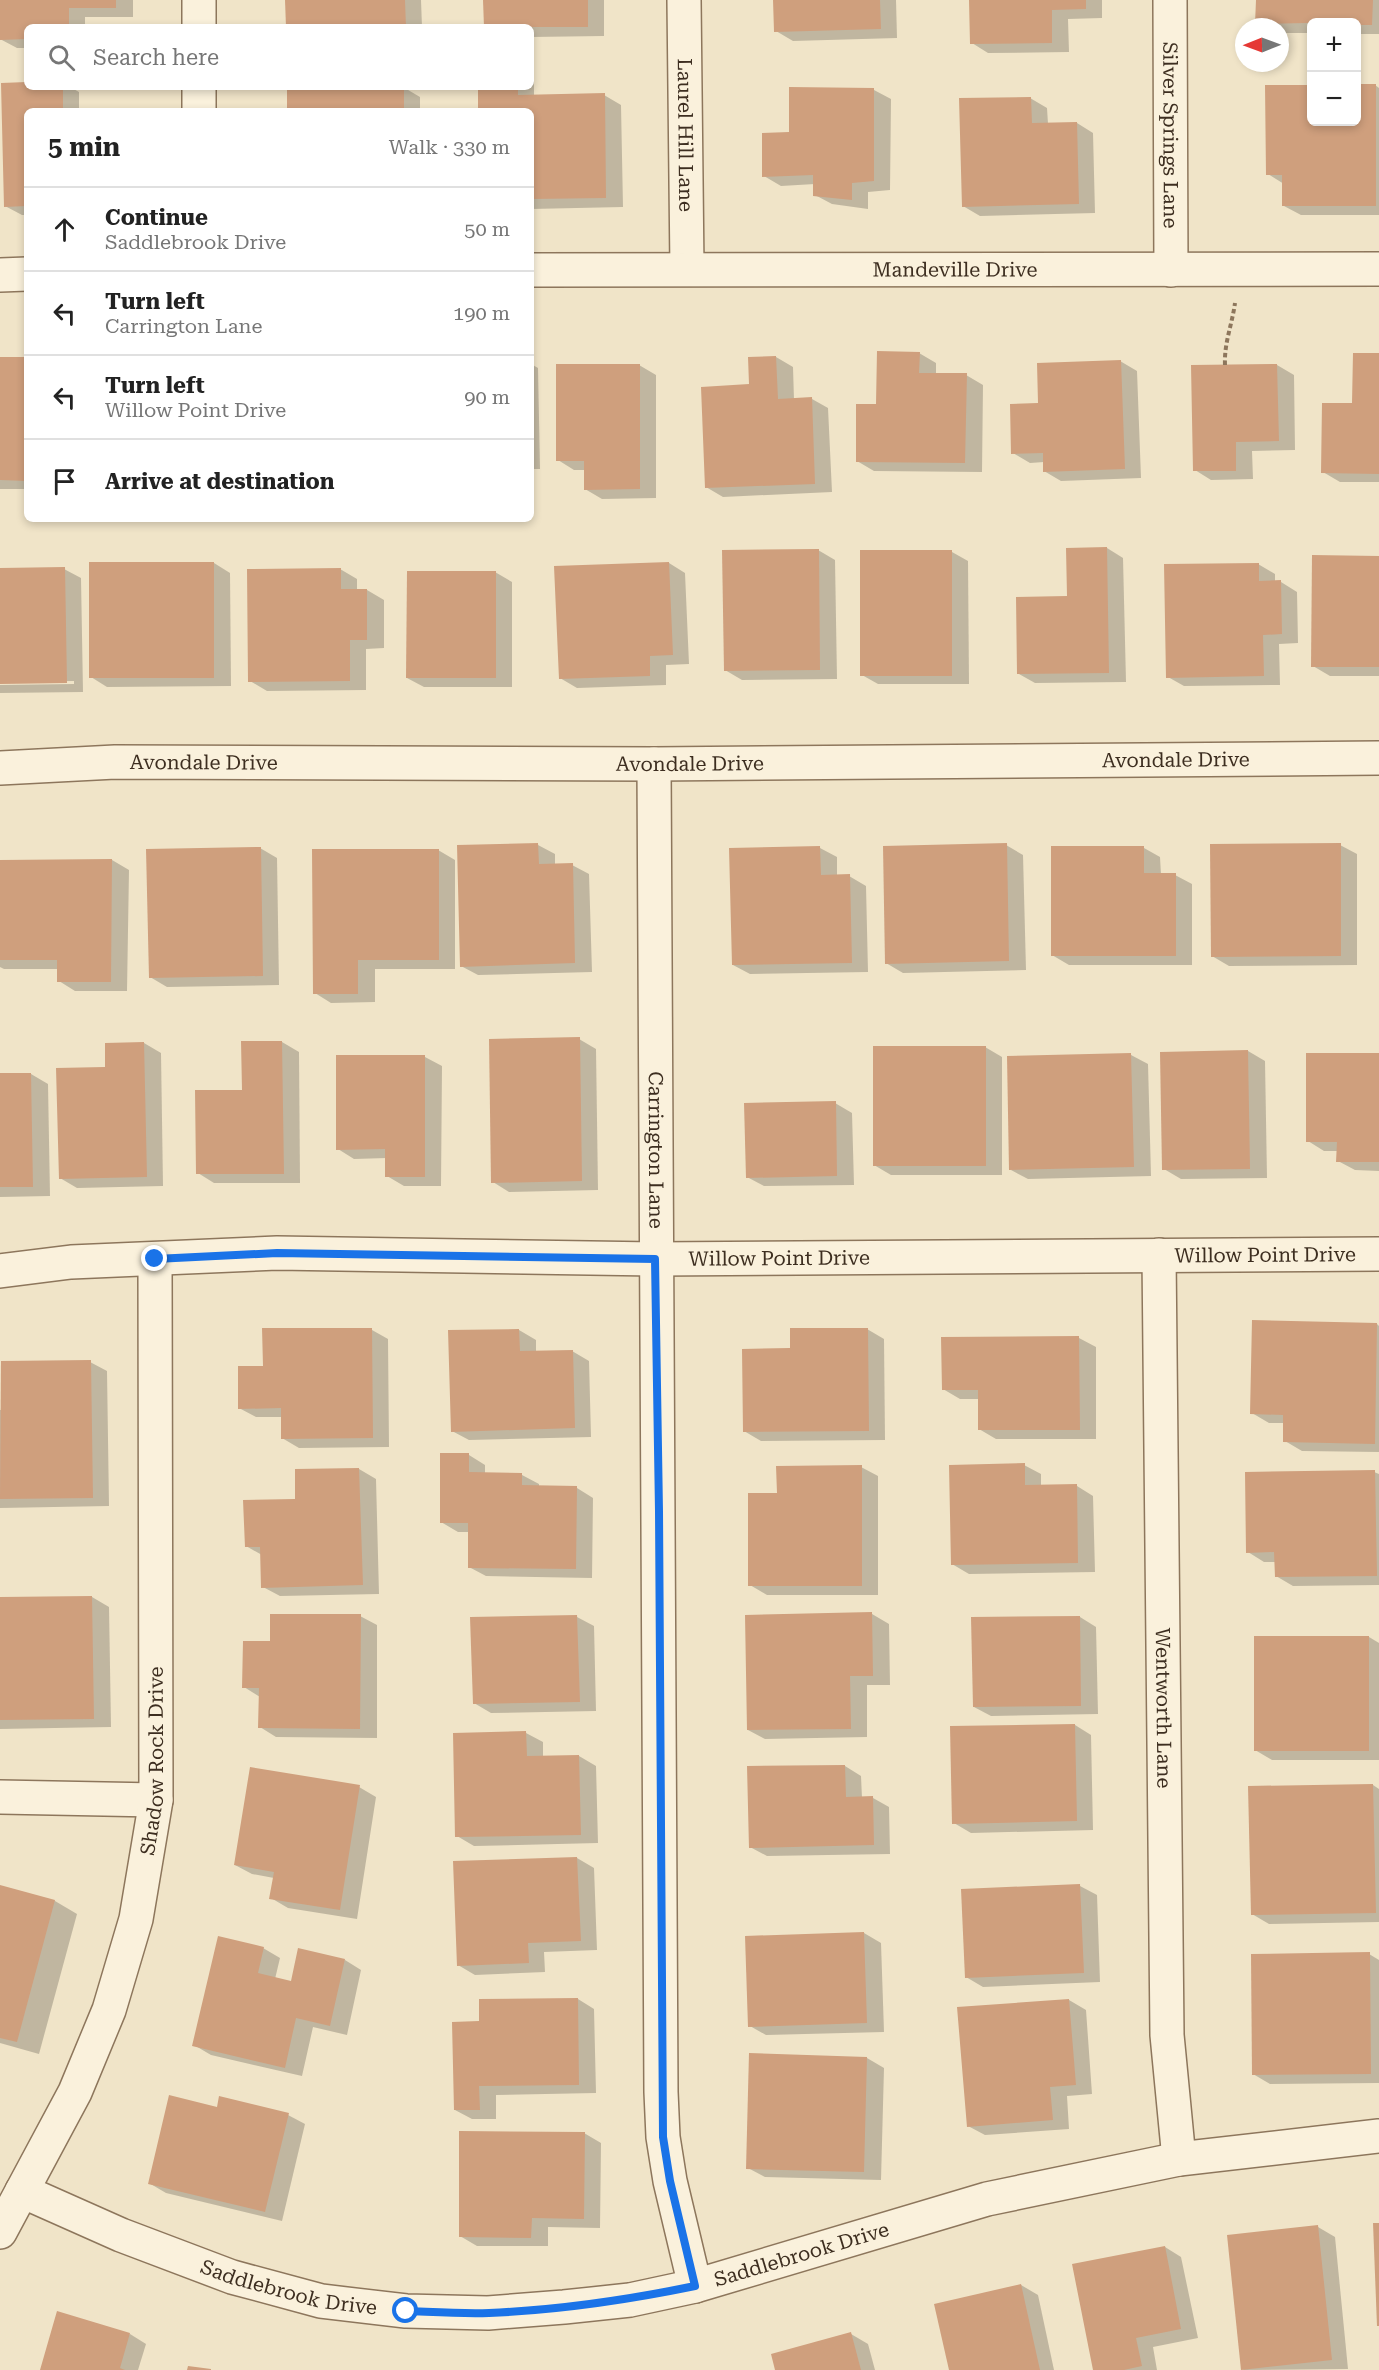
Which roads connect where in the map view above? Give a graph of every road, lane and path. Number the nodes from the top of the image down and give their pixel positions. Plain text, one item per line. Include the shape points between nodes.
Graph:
1 (199, 0) edge
2 (684, 0) edge
3 (1170, 0) edge
4 (199, 24) edge
5 (199, 90) edge
6 (199, 108) edge
7 (687, 269) junction
8 (1379, 269) edge
9 (534, 270) edge
10 (1171, 270) junction
11 (1233, 270) junction
12 (24, 274) edge
13 (0, 275) edge
14 (1225, 365) dead end
15 (1379, 758) edge
16 (654, 764) junction
17 (0, 768) edge
18 (1379, 1254) edge
19 (1159, 1255) junction
20 (155, 1259) junction
21 (655, 1259) junction
22 (0, 1270) edge
23 (0, 1797) edge
24 (156, 1800) junction
25 (1379, 2136) edge
26 (1179, 2159) junction
27 (22, 2191) junction
28 (0, 2232) edge
29 (695, 2286) junction

1 - 4 street
2 - 7 street, Laurel Hill Lane
3 - 10 street, Silver Springs Lane
5 - 6 street
7 - 9 street, Mandeville Drive
7 - 10 street, Mandeville Drive
8 - 11 street, Mandeville Drive
10 - 11 street, Mandeville Drive
11 - 14 path via 1235,298 1224,347
12 - 13 street
15 - 16 street, Avondale Drive
16 - 17 street, Avondale Drive via 115,762
16 - 21 street, Carrington Lane
18 - 19 street, Willow Point Drive
19 - 21 street, Willow Point Drive
19 - 26 street, Wentworth Lane via 1167,2035
20 - 21 street, Willow Point Drive via 277,1253
20 - 22 street, Willow Point Drive
20 - 24 street, Shadow Rock Drive
21 - 29 street, Carrington Lane via 662,2125 670,2181
23 - 24 street
24 - 27 street, Shadow Rock Drive via 136,1920 109,2010 75,2092
25 - 26 street, Saddlebrook Drive
26 - 29 street, Saddlebrook Drive via 987,2199
27 - 28 street, Shadow Rock Drive
27 - 29 street, Saddlebrook Drive via 121,2235 232,2277 321,2301 406,2311 488,2313 630,2300

